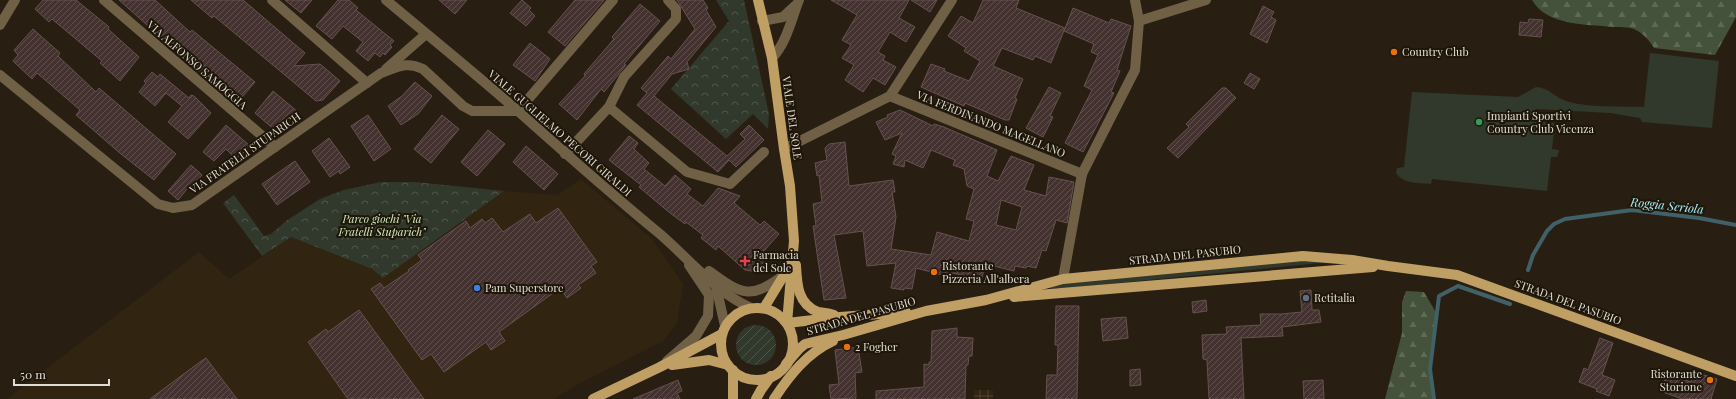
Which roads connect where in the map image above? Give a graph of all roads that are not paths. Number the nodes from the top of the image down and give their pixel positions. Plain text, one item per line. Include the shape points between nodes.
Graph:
1 (15, 0) edge
2 (104, 0) edge
3 (272, 0) edge
4 (386, 0) edge
5 (614, 0) edge
6 (668, 0) edge
7 (758, 0) edge
8 (952, 0) edge
9 (1135, 0) edge
10 (1206, 0) edge
11 (799, 1) edge
12 (762, 21) junction
13 (1138, 21) junction
14 (0, 25) edge
15 (426, 34) junction
16 (772, 58) junction
17 (381, 73) junction
18 (0, 75) edge
19 (367, 83) junction
20 (890, 96) junction
21 (609, 107) junction
22 (518, 111) junction
23 (275, 147) junction
24 (784, 149) junction
25 (764, 152) dead end
26 (565, 154) junction
27 (1082, 174) junction
28 (794, 241) junction
29 (679, 250) junction
30 (1388, 266) junction
31 (784, 275) junction
32 (1063, 280) junction
33 (716, 286) junction
34 (986, 300) junction
35 (751, 308) junction
36 (764, 308) junction
37 (926, 311) junction
38 (840, 317) junction
39 (786, 323) junction
40 (724, 330) junction
41 (844, 335) junction
42 (786, 364) junction
43 (660, 367) junction
44 (730, 368) junction
45 (771, 376) junction
46 (1736, 376) edge
47 (593, 399) edge
48 (733, 399) edge
49 (756, 399) edge
50 (774, 399) edge

1 - 14 street
2 - 23 street, VIA ALFONSO SAMOGGIA
3 - 19 street
4 - 15 street, VIALE GUGLIELMO PECORI GIRALDI
5 - 22 street
6 - 21 street via 676,9 676,19 624,77
7 - 12 main road, VIALE DEL SOLE
8 - 20 street
9 - 13 street
10 - 13 street
11 - 12 street via 783,17
11 - 16 street via 784,41
12 - 16 main road, VIALE DEL SOLE
13 - 27 street via 1135,70
15 - 17 street
15 - 22 street, VIALE GUGLIELMO PECORI GIRALDI
16 - 24 main road, VIALE DEL SOLE
17 - 19 street, VIA FRATELLI STUPARICH
17 - 22 street, VIA FRATELLI STUPARICH via 405,64 415,66 472,111
18 - 23 street, VIA FRATELLI STUPARICH via 158,204 173,208 192,205
19 - 23 street, VIA FRATELLI STUPARICH
20 - 24 street
20 - 27 street, VIA FERDINANDO MAGELLANO
21 - 25 street via 687,172 730,184
21 - 26 street
22 - 26 street, VIALE GUGLIELMO PECORI GIRALDI
24 - 28 main road, VIALE DEL SOLE
26 - 29 street, VIALE GUGLIELMO PECORI GIRALDI
27 - 32 street
28 - 31 main road, VIALE DEL SOLE
28 - 38 main road via 797,280 802,300 817,311
28 - 39 main road, VIALE DEL SOLE
29 - 31 street via 722,280 743,291 761,290
29 - 33 street, VIALE GUGLIELMO PECORI GIRALDI
29 - 43 street via 708,293 708,316 696,336
30 - 32 main road, STRADA DEL PASUBIO via 1303,256
30 - 34 main road, STRADA DEL PASUBIO
30 - 46 main road, STRADA DEL PASUBIO via 1457,275
31 - 36 main road, VIALE DEL SOLE
32 - 34 main road, STRADA DEL PASUBIO
33 - 35 street, VIALE GUGLIELMO PECORI GIRALDI
33 - 40 street
34 - 37 main road, STRADA DEL PASUBIO
35 - 36 main road
35 - 40 main road via 736,314
36 - 39 main road via 777,314
37 - 38 main road, STRADA DEL PASUBIO
37 - 41 main road, STRADA DEL PASUBIO
38 - 39 main road, STRADA DEL PASUBIO
39 - 42 main road, STRADA DEL PASUBIO via 793,344
40 - 43 main road
40 - 44 main road via 722,350
41 - 42 main road, STRADA DEL PASUBIO via 805,344
41 - 50 main road via 822,346 803,363
42 - 45 main road, STRADA DEL PASUBIO
43 - 44 main road via 709,360
43 - 47 main road
44 - 45 main road via 747,378 763,379
44 - 48 main road
45 - 49 main road, STRADA DEL PASUBIO

